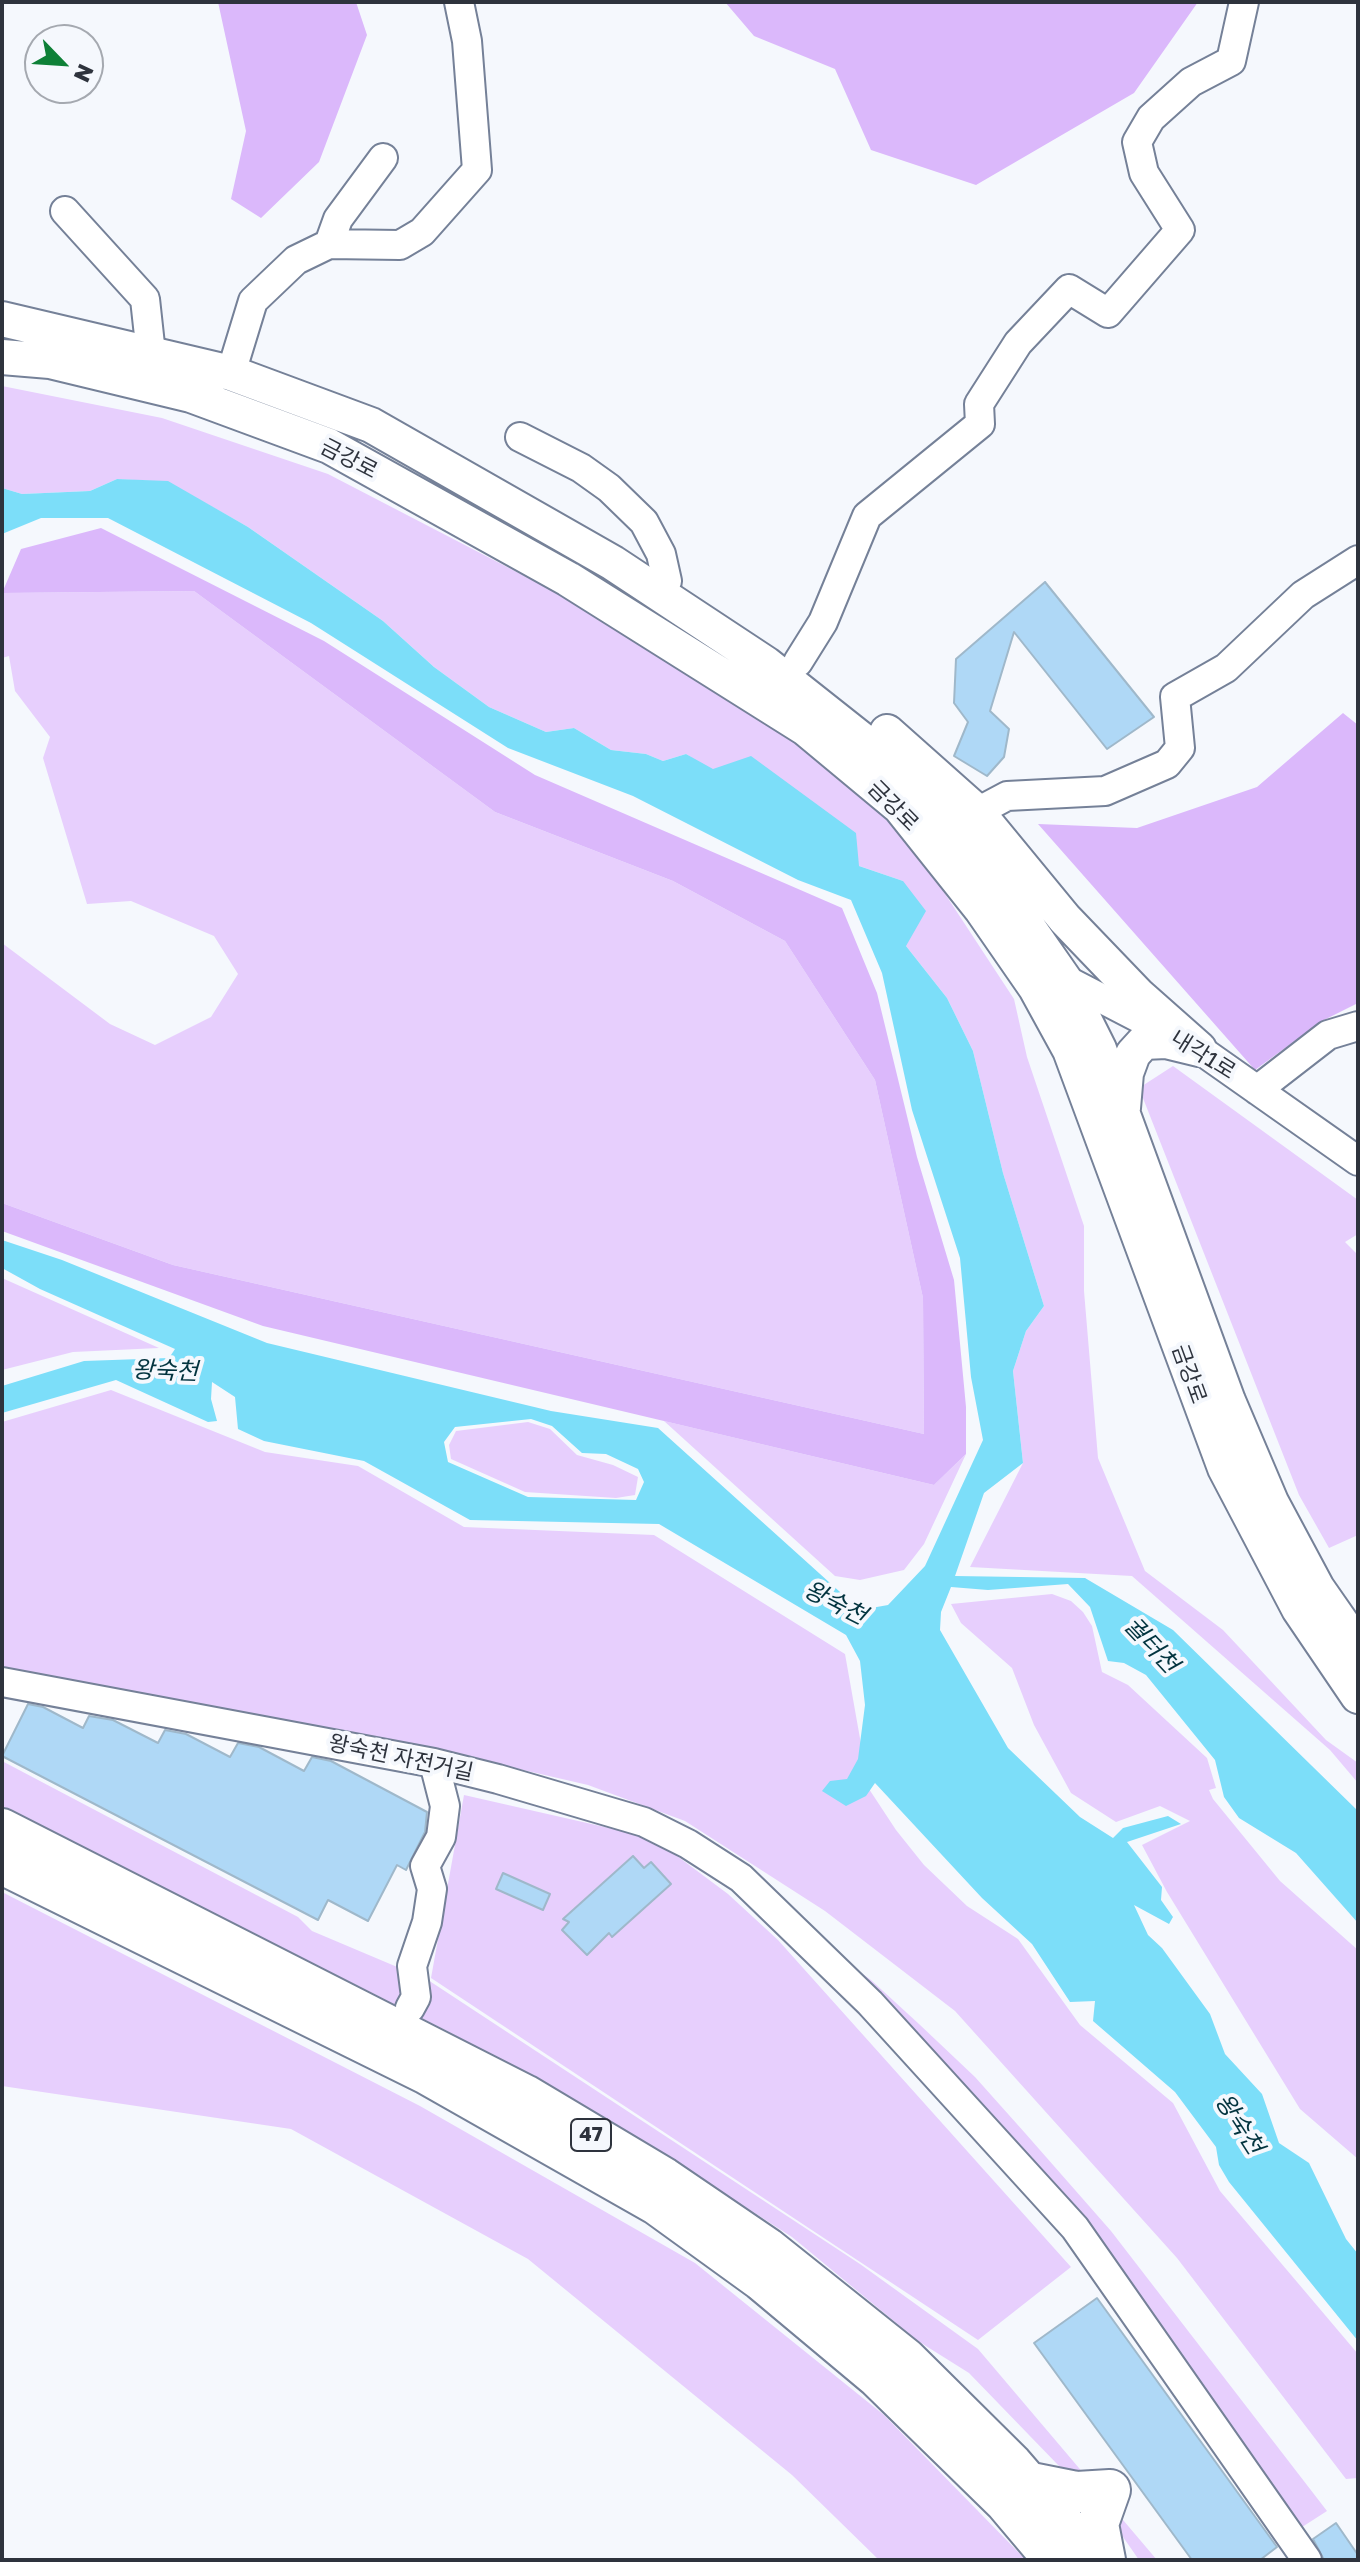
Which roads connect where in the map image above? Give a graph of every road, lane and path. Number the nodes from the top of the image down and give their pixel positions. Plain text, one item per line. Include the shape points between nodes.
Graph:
1 (459, 2) edge
2 (1244, 2) edge
3 (383, 158) dead end
4 (65, 211) dead end
5 (329, 244) junction
6 (2, 319) edge
7 (151, 354) junction
8 (2, 357) edge
9 (231, 373) junction
10 (520, 437) dead end
11 (1358, 560) edge
12 (613, 563) junction
13 (667, 581) junction
14 (798, 662) junction
15 (977, 812) junction
16 (1050, 984) junction
17 (1358, 1026) edge
18 (1199, 1049) junction
19 (1257, 1090) junction
20 (1123, 1110) junction
21 (1358, 1161) edge
22 (1358, 1647) edge
23 (2, 1682) edge
24 (1358, 1696) edge
25 (434, 1763) junction
26 (2, 1829) edge
27 (2, 1864) edge
28 (410, 2008) dead end
29 (1027, 2482) junction
30 (1054, 2560) edge
31 (1095, 2560) edge
32 (1105, 2560) edge
33 (1307, 2560) edge

1 - 5 street via 477,170 422,232 400,245
2 - 14 street via 1231,61 1191,82 1151,118 1137,142 1144,173 1180,230 1108,313 1069,289 1018,343 979,404 980,424 867,516 823,622
3 - 5 street via 338,219
4 - 7 street via 145,299
5 - 9 street via 296,260 253,301
6 - 7 main road, 금강로
7 - 9 main road, 금강로
8 - 16 main road, 금강로 via 50,361 191,395 329,446 568,579 805,728 900,807 982,910
9 - 12 main road, 금강로 via 371,425
10 - 13 street via 581,468 644,522 661,554
11 - 15 street via 1303,595 1226,668 1175,697 1180,748 1167,764 1105,791 1007,796
12 - 13 main road
12 - 16 main road, 금강로 via 766,664 886,759 989,871
13 - 14 main road
14 - 15 main road via 864,712
15 - 18 main road via 1065,919
16 - 18 street, 내각1로
16 - 20 main road, 금강로 via 1099,1049
16 - 24 main road, 금강로 via 1225,1468 1299,1609
17 - 19 street via 1328,1035
18 - 19 street, 내각1로
18 - 20 main road via 1144,1042 1126,1073
19 - 21 street, 내각1로
20 - 22 main road, 금강로 via 1228,1401 1271,1502 1317,1588
23 - 25 street, 왕숙천 자전거길
25 - 28 street via 445,1806 441,1837 425,1866 432,1889 412,1966 416,1997
25 - 33 street, 왕숙천 자전거길 via 644,1822 741,1878 772,1906 870,2003 1075,2228
26 - 29 highway, 47 via 525,2095 664,2178 767,2248 906,2359
27 - 30 highway, 47 via 427,2074 656,2204 761,2280 877,2377 1006,2503
29 - 31 highway, 47
29 - 32 highway via 1077,2492 1110,2490 1098,2524

